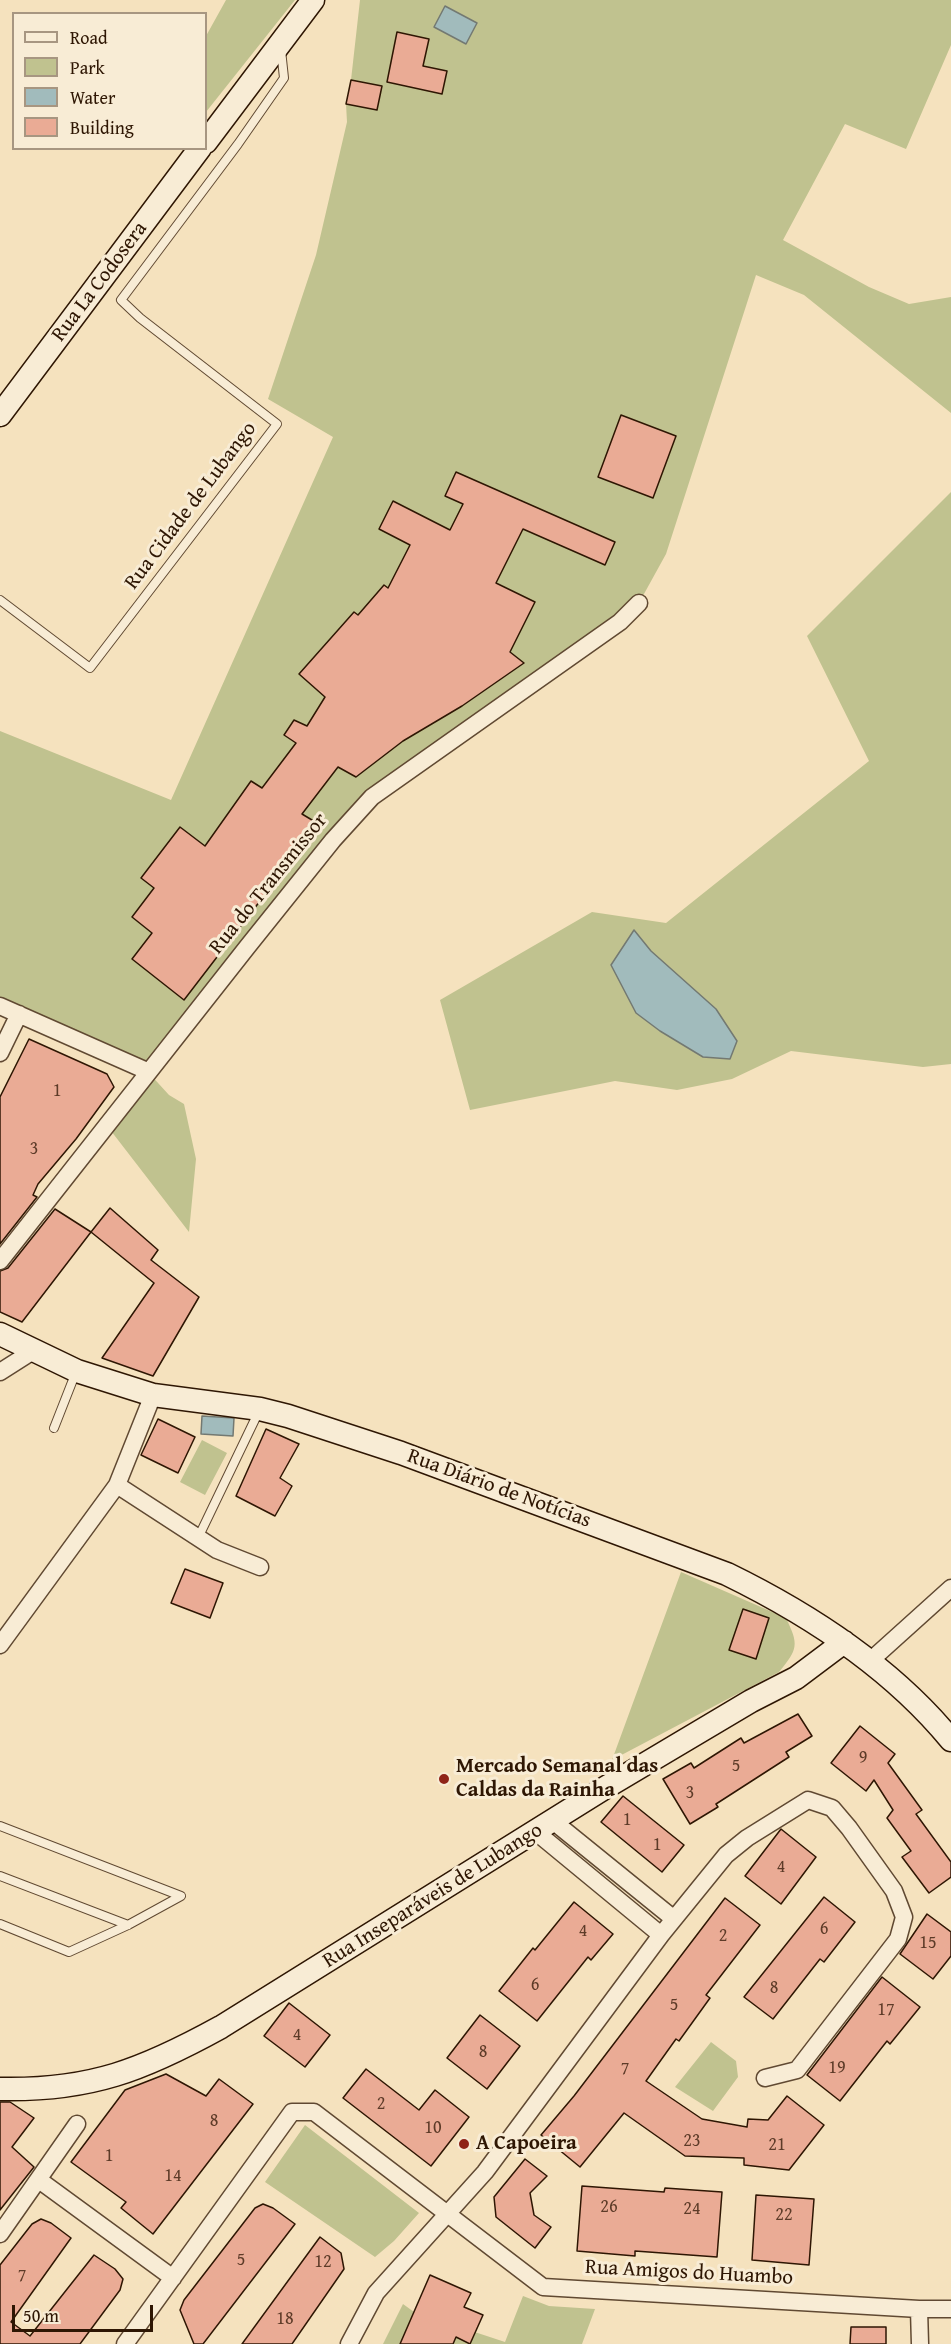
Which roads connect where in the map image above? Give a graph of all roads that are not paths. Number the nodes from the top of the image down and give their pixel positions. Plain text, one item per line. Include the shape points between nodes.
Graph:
1 (313, 0) edge
2 (280, 43) junction
3 (207, 141) edge
4 (199, 150) edge
5 (0, 415) edge
6 (0, 600) edge
7 (639, 603) dead end
8 (0, 1005) edge
9 (19, 1014) junction
10 (0, 1053) edge
11 (147, 1071) junction
12 (0, 1261) edge
13 (0, 1334) edge
14 (33, 1351) junction
15 (77, 1371) junction
16 (0, 1372) edge
17 (153, 1395) junction
18 (260, 1409) junction
19 (54, 1428) dead end
20 (117, 1485) junction
21 (198, 1538) junction
22 (260, 1567) dead end
23 (951, 1588) edge
24 (844, 1642) junction
25 (0, 1645) edge
26 (870, 1661) junction
27 (951, 1740) edge
28 (0, 1826) edge
29 (544, 1827) junction
30 (0, 1876) edge
31 (674, 1920) junction
32 (0, 1924) edge
33 (128, 1925) junction
34 (661, 1935) junction
35 (765, 2078) dead end
36 (0, 2089) edge
37 (77, 2124) dead end
38 (39, 2180) junction
39 (449, 2214) junction
40 (0, 2234) edge
41 (172, 2278) junction
42 (951, 2308) edge
43 (920, 2309) junction
44 (125, 2344) edge
45 (349, 2344) edge
46 (920, 2344) edge

1 - 2 main road
2 - 3 main road
2 - 6 lane, Rua Cidade de Lubango via 284,78 121,300 277,424 90,668
4 - 5 main road, Rua La Codosera
7 - 11 street, Rua do Transmissor via 620,622 372,797
8 - 9 street
9 - 10 street
9 - 11 street
11 - 12 street, Rua do Transmissor via 108,1127
13 - 14 main road, Rua Diário de Notícias
14 - 15 main road, Rua Diário de Notícias
14 - 16 street
15 - 17 main road, Rua Diário de Notícias
15 - 19 lane
17 - 18 main road, Rua Diário de Notícias
17 - 20 street
18 - 21 lane
18 - 24 main road, Rua Diário de Notícias via 401,1453 727,1574
20 - 21 street
20 - 25 street
21 - 22 street
23 - 26 street
24 - 26 main road, Rua Diário de Notícias
24 - 29 main road, Rua Inseparáveis de Lubango via 796,1678 750,1701
26 - 27 main road, Rua Diário de Notícias via 910,1694
28 - 33 lane via 181,1896
29 - 31 street
29 - 34 street
29 - 36 main road, Rua Inseparáveis de Lubango via 173,2053 86,2083 34,2090
30 - 33 lane
31 - 34 street
31 - 35 street via 726,1856 747,1838 808,1800 832,1808 894,1891 904,1917 898,1939 797,2070
32 - 33 lane via 69,1952
34 - 39 street via 485,2172
37 - 38 street
38 - 40 street
38 - 41 street
39 - 41 street, Rua Amigos do Huambo via 314,2112 292,2112
39 - 43 street, Rua Amigos do Huambo via 543,2287
39 - 45 street via 376,2293
41 - 44 street
42 - 43 street, Rua Amigos do Huambo
43 - 46 street

